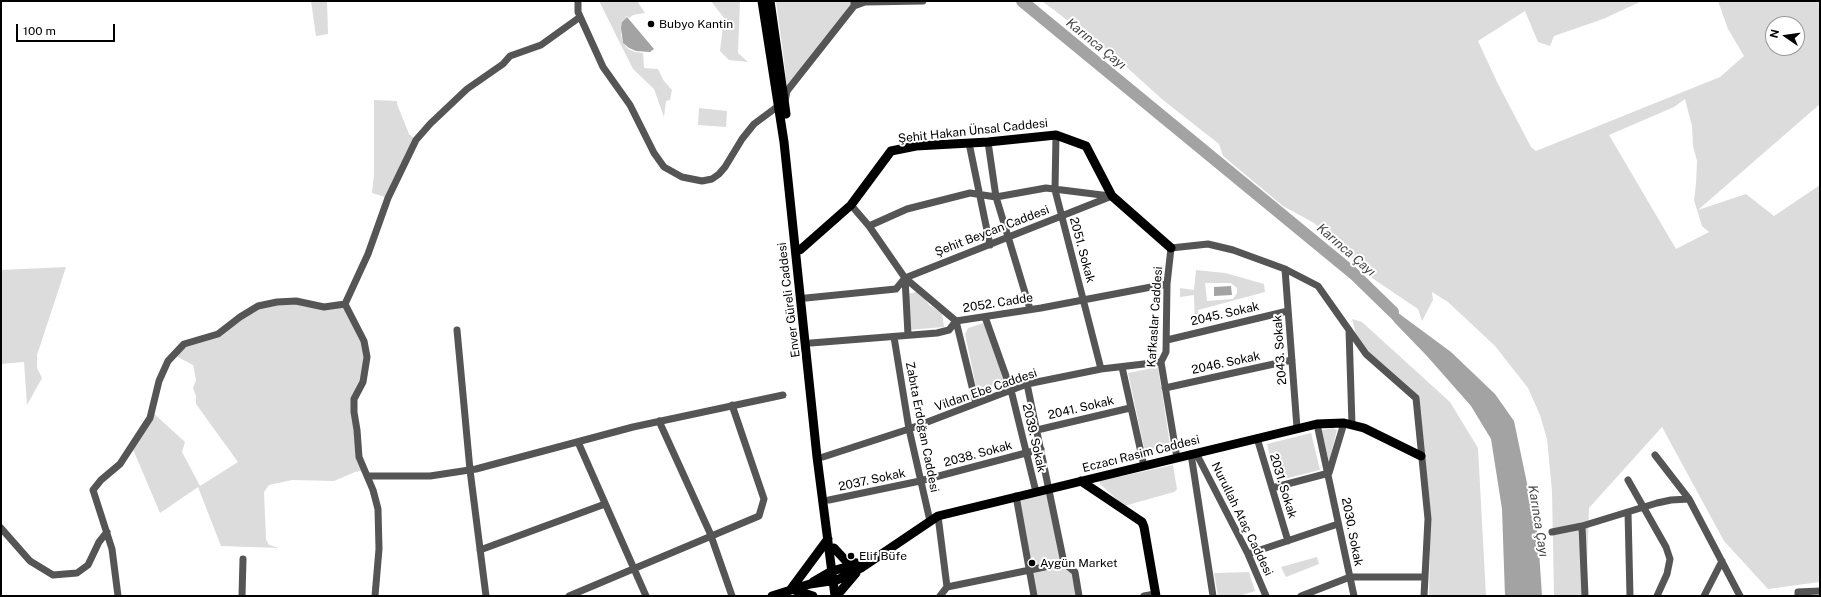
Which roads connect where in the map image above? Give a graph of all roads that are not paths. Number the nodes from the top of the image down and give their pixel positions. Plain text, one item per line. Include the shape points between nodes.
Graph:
1 (578, 1) edge
2 (762, 1) edge
3 (770, 1) edge
4 (923, 1) edge
5 (854, 3) edge
6 (580, 17) junction
7 (782, 104) junction
8 (1056, 135) junction
9 (988, 142) junction
10 (969, 143) junction
11 (1055, 190) junction
12 (980, 195) junction
13 (1112, 196) junction
14 (996, 197) junction
15 (851, 205) junction
16 (1062, 217) junction
17 (869, 226) junction
18 (1008, 238) junction
19 (990, 245) junction
20 (1171, 248) junction
21 (800, 250) junction
22 (1285, 269) junction
23 (905, 278) junction
24 (1167, 284) junction
25 (806, 298) junction
26 (1084, 299) junction
27 (345, 304) junction
28 (1030, 309) junction
29 (1288, 310) junction
30 (985, 316) junction
31 (956, 321) junction
32 (457, 330) dead end
33 (1349, 330) junction
34 (908, 335) junction
35 (894, 337) junction
36 (1167, 340) junction
37 (811, 343) junction
38 (1292, 360) junction
39 (1161, 362) junction
40 (1122, 367) junction
41 (1101, 369) junction
42 (1027, 384) junction
43 (1165, 388) junction
44 (1012, 390) junction
45 (783, 394) dead end
46 (976, 403) junction
47 (732, 406) junction
48 (1130, 408) junction
49 (659, 421) junction
50 (1317, 424) junction
51 (1348, 424) junction
52 (1297, 428) junction
53 (909, 429) junction
54 (1037, 430) junction
55 (1258, 438) junction
56 (578, 442) junction
57 (1041, 449) junction
58 (1027, 452) junction
59 (1194, 454) junction
60 (1655, 454) dead end
61 (1421, 456) junction
62 (823, 457) junction
63 (1177, 458) junction
64 (1144, 466) junction
65 (470, 470) junction
66 (1329, 473) junction
67 (368, 476) junction
68 (1628, 480) dead end
69 (920, 481) junction
70 (1080, 481) junction
71 (1049, 488) junction
72 (1272, 488) junction
73 (1036, 492) junction
74 (1016, 496) junction
75 (1689, 499) junction
76 (829, 500) junction
77 (605, 504) junction
78 (1643, 507) junction
79 (1628, 512) junction
80 (934, 518) junction
81 (1338, 524) junction
82 (1582, 526) junction
83 (1, 528) edge
84 (107, 532) junction
85 (1552, 532) dead end
86 (712, 536) junction
87 (828, 539) junction
88 (1288, 541) junction
89 (834, 548) junction
90 (480, 550) junction
91 (1248, 554) junction
92 (242, 558) dead end
93 (1722, 561) junction
94 (1064, 563) junction
95 (861, 566) junction
96 (634, 569) junction
97 (834, 570) junction
98 (1029, 570) junction
99 (1350, 577) junction
100 (1425, 577) junction
101 (835, 581) junction
102 (810, 584) junction
103 (947, 587) junction
104 (791, 589) junction
105 (1820, 591) edge
106 (837, 595) edge
107 (1155, 595) edge
108 (118, 596) edge
109 (242, 596) edge
110 (375, 596) edge
111 (486, 596) edge
112 (569, 596) edge
113 (646, 596) edge
114 (732, 596) edge
115 (772, 596) edge
116 (813, 596) edge
117 (940, 596) edge
118 (1034, 596) edge
119 (1079, 596) edge
120 (1144, 596) edge
121 (1213, 596) edge
122 (1266, 596) edge
123 (1301, 596) edge
124 (1354, 596) edge
125 (1424, 596) edge
126 (1585, 596) edge
127 (1630, 596) edge
128 (1657, 596) edge
129 (1704, 596) edge
130 (1740, 596) edge
131 (1798, 596) edge

1 - 6 street
2 - 7 main road, Enver Güreli Caddesi
3 - 7 main road, Enver Güreli Caddesi
4 - 5 street
5 - 7 street via 787,91
6 - 7 street via 603,67 630,105 654,153 664,167 682,177 702,180 712,179 719,174 754,124
6 - 27 street via 541,45 510,56 503,64 467,89 416,140 388,198 368,254
7 - 21 main road, Enver Güreli Caddesi
7 - 87 main road, Enver Güreli Caddesi
8 - 9 main road, Şehit Hakan Ünsal Caddesi
8 - 11 street, 2051. Sokak
8 - 13 main road, Şehit Hakan Ünsal Caddesi via 1086,146
9 - 10 main road, Şehit Hakan Ünsal Caddesi
9 - 14 street
10 - 12 street
10 - 15 main road, Şehit Hakan Ünsal Caddesi via 916,146 892,151
11 - 13 street
11 - 14 street via 1046,188
11 - 16 street, 2051. Sokak
12 - 14 street
12 - 17 street via 970,193 907,209
12 - 19 street
13 - 16 street, Şehit Beycan Caddesi
13 - 20 main road
14 - 18 street
15 - 17 street
15 - 21 main road, Şehit Hakan Ünsal Caddesi
16 - 18 street, Şehit Beycan Caddesi
16 - 26 street, 2051. Sokak
17 - 23 street
18 - 19 street, Şehit Beycan Caddesi
18 - 28 street
19 - 23 street, Şehit Beycan Caddesi
20 - 22 street via 1208,244 1233,250
20 - 24 street, Kafkaslar Caddesi
21 - 25 main road, Enver Güreli Caddesi
22 - 29 street, 2043. Sokak
22 - 33 street via 1318,286
23 - 25 street, Şehit Beycan Caddesi via 896,289
23 - 31 street
23 - 34 street
24 - 26 street, 2052. Cadde
24 - 36 street, Kafkaslar Caddesi
25 - 37 main road, Enver Güreli Caddesi
26 - 28 street, 2052. Cadde
26 - 41 street, 2051. Sokak
27 - 67 street via 364,341 367,357 363,382 354,399 359,457
27 - 84 street via 324,307 296,301 258,306 218,334 184,344 168,361 159,381 150,418 134,444 120,464 93,490
28 - 30 street, 2052. Cadde
29 - 36 street, 2045. Sokak
29 - 38 street, 2043. Sokak
30 - 31 street, 2052. Cadde
30 - 44 street, 2039. Sokak
31 - 34 street, 2052. Cadde via 949,330
31 - 46 street
32 - 65 street
33 - 51 street, 2030. Sokak
33 - 61 street via 1366,354 1416,398
34 - 35 street, 2052. Cadde
35 - 37 street, 2052. Cadde
35 - 53 street, Zabıta Erdoğan Caddesi
36 - 39 street, Kafkaslar Caddesi via 1166,352
37 - 62 main road, Enver Güreli Caddesi
38 - 43 street, 2046. Sokak
38 - 52 street, 2043. Sokak
39 - 40 street, Vildan Ebe Caddesi
39 - 43 street, Kafkaslar Caddesi
40 - 41 street, Vildan Ebe Caddesi
40 - 48 street
41 - 42 street, Vildan Ebe Caddesi
42 - 44 street, Vildan Ebe Caddesi
42 - 54 street
43 - 63 street, Kafkaslar Caddesi
44 - 46 street, Vildan Ebe Caddesi
44 - 58 street, 2039. Sokak
45 - 47 street
46 - 53 street, Vildan Ebe Caddesi
47 - 49 street
47 - 86 street via 764,499 759,516
48 - 54 street, 2041. Sokak
48 - 64 street
49 - 56 street
49 - 86 street
50 - 51 main road, Eczacı Rasim Caddesi
50 - 52 main road, Eczacı Rasim Caddesi
50 - 66 street, 2030. Sokak
51 - 61 main road, Eczacı Rasim Caddesi via 1364,428
51 - 66 street, 2030. Sokak
52 - 55 main road, Eczacı Rasim Caddesi
53 - 62 street, Vildan Ebe Caddesi
53 - 69 street, Zabıta Erdoğan Caddesi
54 - 57 street
55 - 59 main road, Eczacı Rasim Caddesi
55 - 72 street, 2031. Sokak
56 - 65 street
56 - 77 street
57 - 58 street, 2038. Sokak
57 - 71 street
58 - 69 street, 2038. Sokak
58 - 73 street, 2039. Sokak
59 - 63 main road, Eczacı Rasim Caddesi
59 - 91 street, Nurullah Ataç Caddesi
59 - 121 street
60 - 75 street
61 - 100 street via 1428,519
62 - 76 main road, Enver Güreli Caddesi
63 - 64 main road, Eczacı Rasim Caddesi
64 - 70 main road, Eczacı Rasim Caddesi
65 - 67 street via 430,476
65 - 90 street
66 - 72 street
66 - 81 street, 2030. Sokak
67 - 110 street via 378,509 379,549
68 - 78 street
69 - 76 street, 2037. Sokak
69 - 80 street, Zabıta Erdoğan Caddesi
70 - 71 main road, Eczacı Rasim Caddesi
70 - 107 main road via 1142,522
71 - 73 main road, Eczacı Rasim Caddesi
71 - 94 street
72 - 88 street, 2031. Sokak
73 - 74 main road, Eczacı Rasim Caddesi
74 - 80 main road, Eczacı Rasim Caddesi
74 - 98 street
75 - 78 street via 1671,500
75 - 93 street
76 - 89 main road, Enver Güreli Caddesi
77 - 90 street
77 - 96 street
78 - 79 street
78 - 128 street via 1670,559 1667,574
79 - 82 street
79 - 127 street
80 - 95 main road, Eczacı Rasim Caddesi
80 - 103 street, Zabıta Erdoğan Caddesi
81 - 88 street
81 - 99 street, 2030. Sokak
82 - 85 street
82 - 126 street
83 - 84 street via 30,561 53,575 77,573 88,565
84 - 108 street via 112,549
86 - 96 street
86 - 114 street
87 - 97 main road, Enver Güreli Caddesi
87 - 104 main road
88 - 91 street
89 - 95 main road via 847,562
89 - 97 main road, Enver Güreli Caddesi
90 - 111 street
91 - 122 street, Nurullah Ataç Caddesi
92 - 109 street
93 - 129 street
93 - 130 street
94 - 98 street
94 - 119 street via 1075,572
95 - 97 main road
95 - 101 main road
95 - 106 main road
96 - 112 street
96 - 113 street
97 - 101 main road, Enver Güreli Caddesi
97 - 102 main road
98 - 103 street
98 - 118 street
99 - 100 street
99 - 123 street
99 - 124 street, 2030. Sokak
100 - 125 street
101 - 102 main road
101 - 106 main road, Enver Güreli Caddesi
102 - 104 main road
103 - 117 street
104 - 115 main road
104 - 116 main road
105 - 131 street via 1798,592
107 - 120 street

